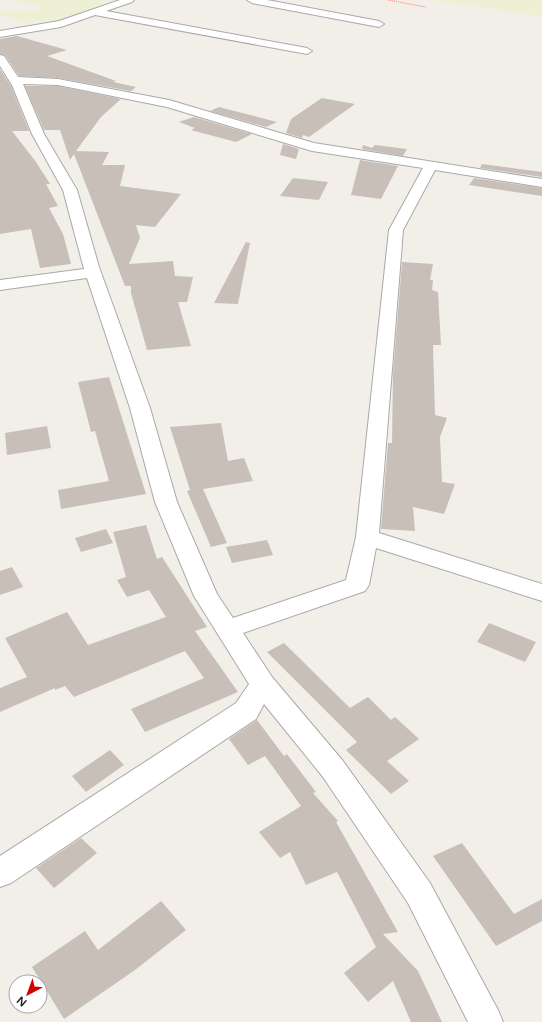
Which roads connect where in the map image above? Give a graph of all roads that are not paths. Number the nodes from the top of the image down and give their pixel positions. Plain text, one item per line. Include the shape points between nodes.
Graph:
1 (129, 0) edge
2 (252, 0) edge
3 (94, 12) junction
4 (379, 24) dead end
5 (0, 34) edge
6 (307, 52) dead end
7 (0, 58) edge
8 (14, 80) junction
9 (431, 166) junction
10 (542, 183) edge
11 (93, 272) junction
12 (0, 285) edge
13 (367, 537) junction
14 (542, 593) edge
15 (227, 629) junction
16 (263, 684) junction
17 (0, 873) edge
18 (486, 1022) edge

1 - 3 street
2 - 4 street
3 - 5 street via 61,24
3 - 6 street
7 - 8 street
8 - 9 street via 58,82 168,104 312,147
8 - 11 street via 38,134 70,190
9 - 10 street
9 - 13 street via 396,230
11 - 12 street
11 - 15 street via 140,408 166,502 206,596
13 - 14 street
13 - 15 street via 357,585
15 - 16 street
16 - 17 street via 246,711
16 - 18 street via 333,769 419,893

